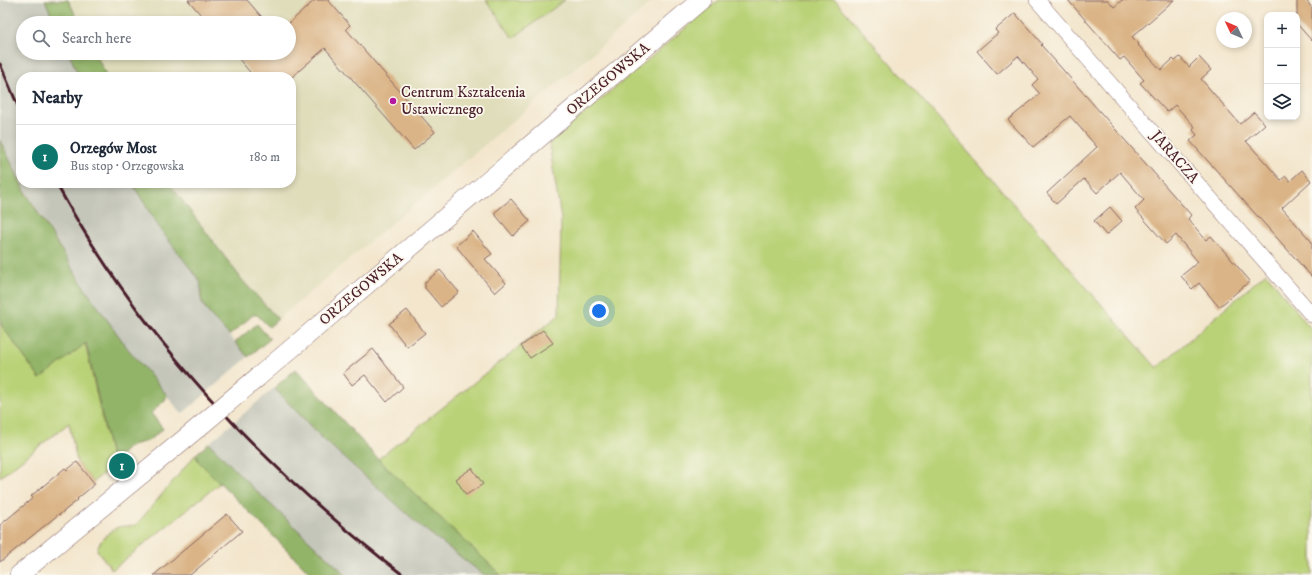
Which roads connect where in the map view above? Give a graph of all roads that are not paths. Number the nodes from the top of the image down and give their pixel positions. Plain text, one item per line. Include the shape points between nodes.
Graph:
1 (702, 0) edge
2 (1037, 0) edge
3 (1312, 315) edge
4 (19, 575) edge

1 - 4 street, ORZEGOWSKA, bridge via 200,427
2 - 3 street, JARACZA

